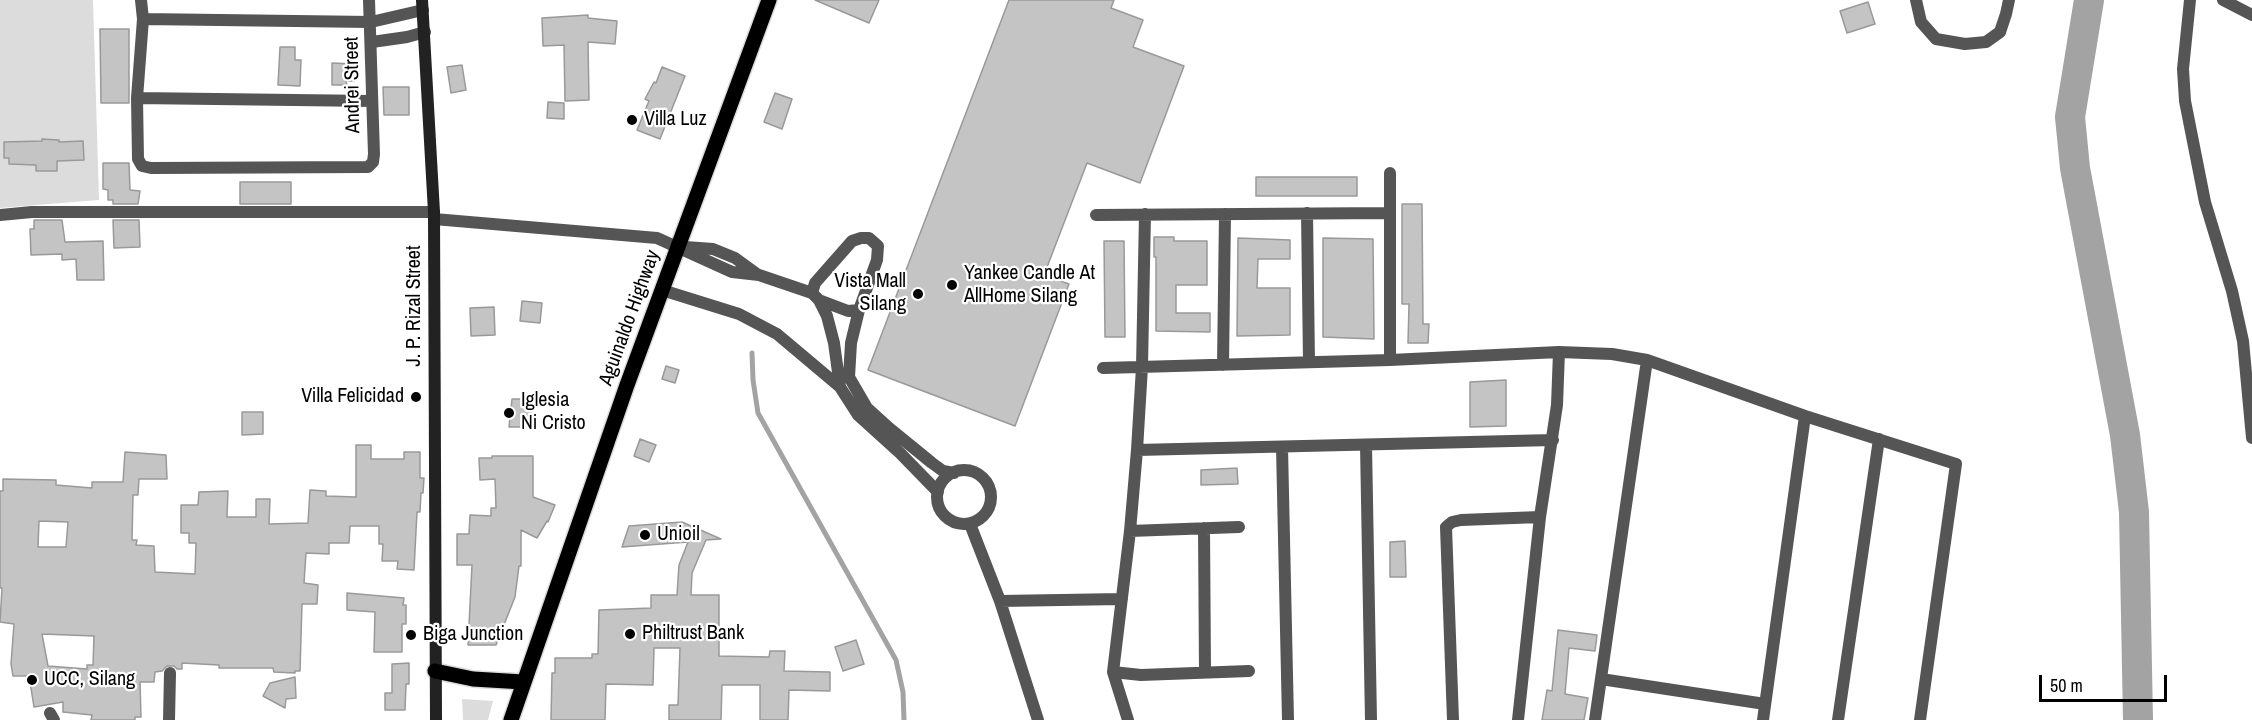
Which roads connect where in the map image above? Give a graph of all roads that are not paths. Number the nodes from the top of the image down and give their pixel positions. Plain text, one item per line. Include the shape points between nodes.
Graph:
1 (141, 0) edge
2 (369, 0) edge
3 (769, 0) edge
4 (1916, 0) edge
5 (2008, 0) edge
6 (2190, 0) edge
7 (2223, 0) edge
8 (422, 5) edge
9 (2252, 15) edge
10 (143, 19) junction
11 (371, 22) junction
12 (425, 32) junction
13 (372, 42) junction
14 (137, 98) junction
15 (372, 101) junction
16 (1390, 173) dead end
17 (1307, 213) junction
18 (1390, 213) junction
19 (0, 214) edge
20 (1096, 214) dead end
21 (1144, 214) junction
22 (1225, 214) junction
23 (434, 216) junction
24 (678, 247) junction
25 (662, 290) junction
26 (816, 297) junction
27 (859, 310) junction
28 (1559, 352) junction
29 (1390, 360) junction
30 (1647, 360) junction
31 (1309, 363) junction
32 (1224, 364) junction
33 (1142, 367) junction
34 (1103, 368) dead end
35 (840, 387) junction
36 (1805, 416) junction
37 (2252, 438) edge
38 (1553, 440) junction
39 (1879, 440) junction
40 (1366, 445) junction
41 (1282, 447) junction
42 (1137, 450) junction
43 (954, 473) junction
44 (938, 492) junction
45 (1540, 517) junction
46 (970, 524) junction
47 (1239, 527) dead end
48 (1203, 528) junction
49 (1130, 531) junction
50 (1122, 598) junction
51 (1000, 601) junction
52 (435, 671) junction
53 (1205, 671) junction
54 (1249, 671) dead end
55 (1113, 672) junction
56 (170, 673) dead end
57 (1601, 679) junction
58 (523, 682) junction
59 (1765, 704) junction
60 (170, 720) edge
61 (436, 720) edge
62 (511, 720) edge
63 (1038, 720) edge
64 (1128, 720) edge
65 (1288, 720) edge
66 (1371, 720) edge
67 (1453, 720) edge
68 (1518, 720) edge
69 (1595, 720) edge
70 (1763, 720) edge
71 (1838, 720) edge
72 (1920, 720) edge

1 - 10 street
2 - 11 street, Andrei Street
3 - 24 main road, Aguinaldo Highway
4 - 5 street via 1921,22 1936,39 1965,44 1986,42 2000,32
6 - 37 street via 2183,69 2185,101 2205,202 2243,341
7 - 9 street
8 - 11 street
8 - 12 main road, J. P. Rizal Street
10 - 11 street
10 - 14 street
11 - 13 street, Andrei Street
12 - 13 street
12 - 23 main road, J. P. Rizal Street
13 - 15 street, Andrei Street
14 - 15 street
14 - 15 street, Andrei Street via 138,159 142,166 151,168 368,167 374,154
16 - 18 street
17 - 18 street
17 - 22 street
17 - 31 street
18 - 29 street
19 - 23 street
20 - 21 street
21 - 22 street
21 - 33 street
22 - 32 street
23 - 24 street via 657,238
23 - 52 main road, J. P. Rizal Street
24 - 25 main road, Aguinaldo Highway
24 - 26 street via 732,272 759,275
25 - 35 street via 739,315 777,334
25 - 58 main road, Aguinaldo Highway
26 - 27 street via 848,311
26 - 27 street via 814,283 852,241 869,238 879,252
26 - 35 street via 827,316
27 - 43 street via 851,343 849,377 867,408 932,464
28 - 29 street
28 - 30 street
28 - 38 street
29 - 31 street
30 - 36 street
30 - 57 street
31 - 32 street
32 - 33 street
33 - 34 street
33 - 42 street
35 - 44 street via 858,415
36 - 39 street
36 - 59 street
38 - 40 street
38 - 45 street
39 - 71 street
39 - 72 street via 1956,464
40 - 41 street
40 - 66 street
41 - 42 street
41 - 65 street
42 - 49 street
43 - 44 street via 944,480
43 - 46 street via 970,471 989,486 988,509
44 - 46 street via 943,513 955,522
45 - 67 street via 1461,520 1446,527
45 - 68 street
46 - 51 street
47 - 48 street
48 - 49 street
48 - 53 street
49 - 50 street
50 - 51 street
50 - 55 street
51 - 63 street
52 - 58 main road via 473,679
52 - 61 main road, J. P. Rizal Street
53 - 54 street
53 - 55 street via 1141,675
55 - 64 street
56 - 60 street
57 - 59 street
57 - 69 street
58 - 62 main road, Aguinaldo Highway
59 - 70 street

